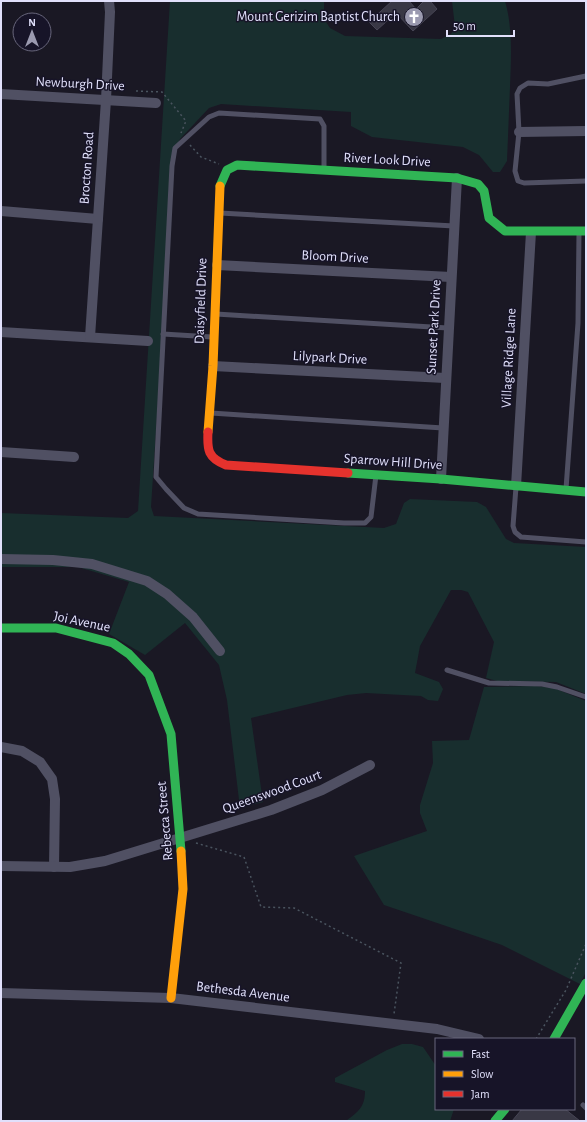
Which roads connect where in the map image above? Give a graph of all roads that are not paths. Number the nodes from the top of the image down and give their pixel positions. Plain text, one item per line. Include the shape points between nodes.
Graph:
1 (109, 1) edge
2 (586, 76) edge
3 (1, 94) edge
4 (106, 100) junction
5 (156, 103) dead end
6 (586, 131) edge
7 (518, 132) junction
8 (237, 165) joint
9 (324, 170) junction
10 (458, 178) junction
11 (586, 181) edge
12 (1, 211) edge
13 (219, 213) junction
14 (98, 219) junction
15 (454, 226) junction
16 (583, 231) edge
17 (531, 232) junction
18 (217, 264) junction
19 (451, 277) junction
20 (215, 314) junction
21 (448, 328) junction
22 (1, 332) edge
23 (164, 334) junction
24 (90, 337) junction
25 (214, 338) junction
26 (148, 341) dead end
27 (213, 366) junction
28 (446, 378) junction
29 (209, 413) junction
30 (443, 428) junction
31 (207, 446) joint
32 (1, 452) edge
33 (74, 456) dead end
34 (377, 474) junction
35 (441, 479) junction
36 (516, 486) junction
37 (566, 490) junction
38 (586, 492) edge
39 (586, 542) edge
40 (1, 559) edge
41 (1, 628) edge
42 (220, 651) dead end
43 (129, 654) joint
44 (447, 670) dead end
45 (586, 697) edge
46 (1, 747) edge
47 (370, 765) dead end
48 (180, 839) junction
49 (1, 866) edge
50 (54, 867) junction
51 (586, 983) edge
52 (1, 993) edge
53 (171, 998) junction
54 (474, 1038) edge
55 (555, 1038) edge
56 (504, 1110) edge
57 (495, 1121) edge

1 - 4 street, Brocton Road
2 - 7 lane via 548,84 528,83 520,88 517,94
3 - 4 street, Newburgh Drive
4 - 5 street, Newburgh Drive
4 - 14 street, Brocton Road
6 - 7 street
7 - 11 lane via 515,171 518,181
8 - 9 street, River Look Drive
8 - 13 street, Daisyfield Drive via 227,170 220,187
9 - 10 street, River Look Drive
9 - 23 lane via 324,126 320,119 219,113 209,117 175,148
10 - 15 street, Sunset Park Drive
10 - 17 street, River Look Drive via 478,184 484,191 489,218 505,231
12 - 14 street
13 - 15 lane
13 - 18 street, Daisyfield Drive
14 - 24 street, Brocton Road
15 - 19 street, Sunset Park Drive
16 - 17 street
16 - 37 lane
17 - 36 street, Village Ridge Lane
18 - 19 street, Bloom Drive
18 - 20 street, Daisyfield Drive
19 - 21 street, Sunset Park Drive
20 - 21 lane
20 - 25 street, Daisyfield Drive
21 - 28 street, Sunset Park Drive
22 - 24 street
23 - 25 lane
23 - 34 lane via 156,477 184,508 198,514 365,523 371,517
24 - 26 street
25 - 27 street, Daisyfield Drive
27 - 28 street, Lilypark Drive
27 - 29 street, Daisyfield Drive
28 - 30 street, Sunset Park Drive
29 - 30 lane
29 - 31 street, Daisyfield Drive
30 - 35 street, Sunset Park Drive
31 - 34 street, Sparrow Hill Drive via 216,462 226,465
32 - 33 street
34 - 35 street, Sparrow Hill Drive
35 - 36 street, Sparrow Hill Drive
36 - 37 street, Sparrow Hill Drive
36 - 39 lane via 513,526 521,537
37 - 38 street, Sparrow Hill Drive
40 - 42 street via 92,564 147,581 167,594 193,617
41 - 43 street, Joi Avenue via 56,628 113,643
43 - 48 street, Rebecca Street via 149,675 171,734
44 - 45 lane via 489,683 542,684
46 - 50 street via 28,754 40,762 52,779 55,799
47 - 48 street, Queenswood Court via 322,790 271,810
48 - 50 street, Queenswood Court via 105,861
48 - 53 street, Rebecca Street via 183,889
49 - 50 street, Queenswood Court
51 - 55 street
52 - 53 street, Bethesda Avenue
53 - 54 street, Bethesda Avenue via 393,1024
56 - 57 street

